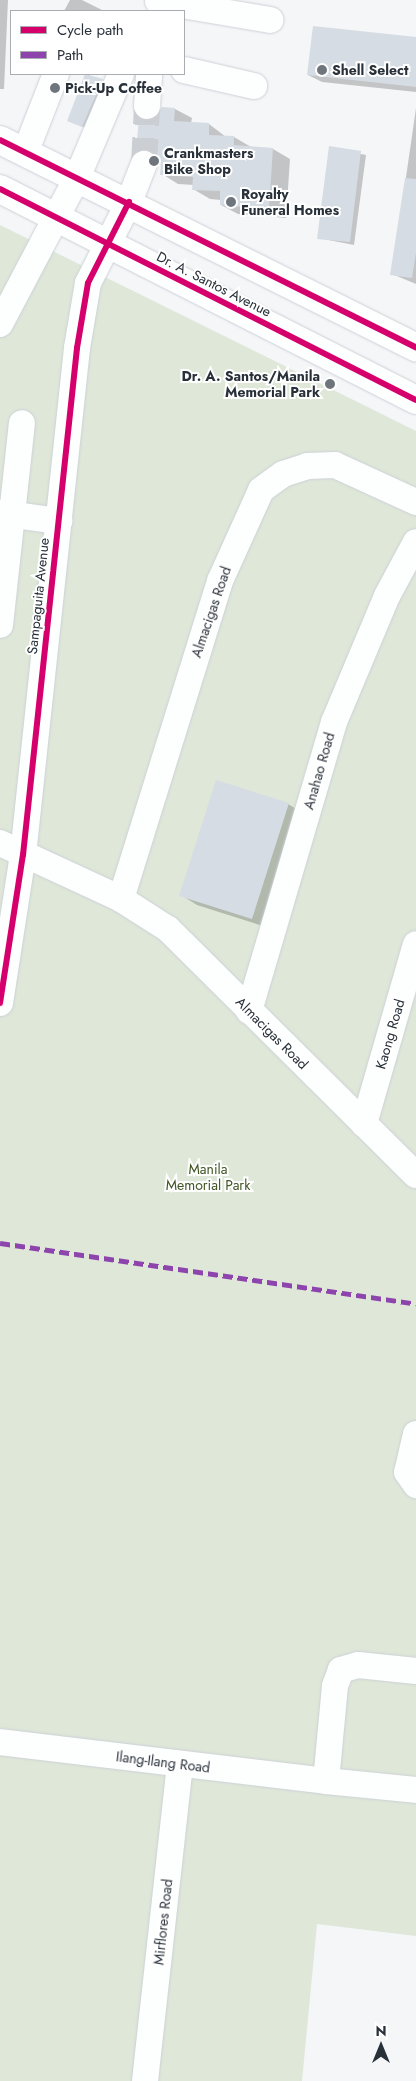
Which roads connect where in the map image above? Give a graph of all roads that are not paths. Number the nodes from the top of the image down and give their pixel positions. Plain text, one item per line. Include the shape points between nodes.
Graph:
1 (158, 4) edge
2 (270, 20) dead end
3 (185, 70) edge
4 (56, 75) edge
5 (121, 75) edge
6 (149, 75) edge
7 (254, 86) dead end
8 (147, 106) tunnel mouth
9 (0, 140) edge
10 (25, 153) junction
11 (144, 164) tunnel mouth
12 (77, 178) junction
13 (0, 189) edge
14 (129, 202) junction
15 (56, 217) junction
16 (108, 244) junction
17 (0, 324) edge
18 (416, 347) edge
19 (416, 400) edge
20 (22, 423) dead end
21 (416, 502) edge
22 (6, 514) edge
23 (59, 521) junction
24 (416, 542) edge
25 (0, 625) edge
26 (0, 843) edge
27 (23, 855) junction
28 (121, 899) junction
29 (416, 944) edge
30 (0, 1002) edge
31 (249, 1011) junction
32 (364, 1124) junction
33 (416, 1175) edge
34 (416, 1434) edge
35 (416, 1485) edge
36 (416, 1671) edge
37 (0, 1742) edge
38 (180, 1764) junction
39 (326, 1781) junction
40 (416, 1790) edge
41 (145, 2081) edge

1 - 2 street
3 - 7 street
4 - 10 street
5 - 12 street
6 - 8 street
9 - 10 main road
10 - 12 main road
11 - 14 street, Sampaguita Avenue
12 - 14 main road
12 - 15 street
13 - 15 main road, Dr. A. Santos Avenue
14 - 16 street, Sampaguita Avenue
14 - 18 main road
15 - 16 main road, Dr. A. Santos Avenue
15 - 17 street
16 - 19 main road, Dr. A. Santos Avenue
16 - 23 street, Sampaguita Avenue via 88,283 77,348
20 - 22 street
21 - 28 street, Almacigas Road via 335,464 307,466 283,474 261,490 220,581
22 - 23 street
22 - 25 street
23 - 27 street, Sampaguita Avenue
24 - 31 street, Anahao Road via 387,596 334,722
26 - 27 street, Almacigas Road
27 - 28 street, Almacigas Road
27 - 30 street, Sampaguita Avenue
28 - 31 street, Almacigas Road via 168,929
29 - 32 street, Kaong Road
31 - 32 street, Almacigas Road
32 - 33 street, Almacigas Road
34 - 35 street via 406,1472
36 - 39 street via 358,1665 341,1670 335,1686
37 - 38 street, Ilang-Ilang Road
38 - 39 street, Ilang-Ilang Road
38 - 41 street, Mirflores Road
39 - 40 street, Ilang-Ilang Road

